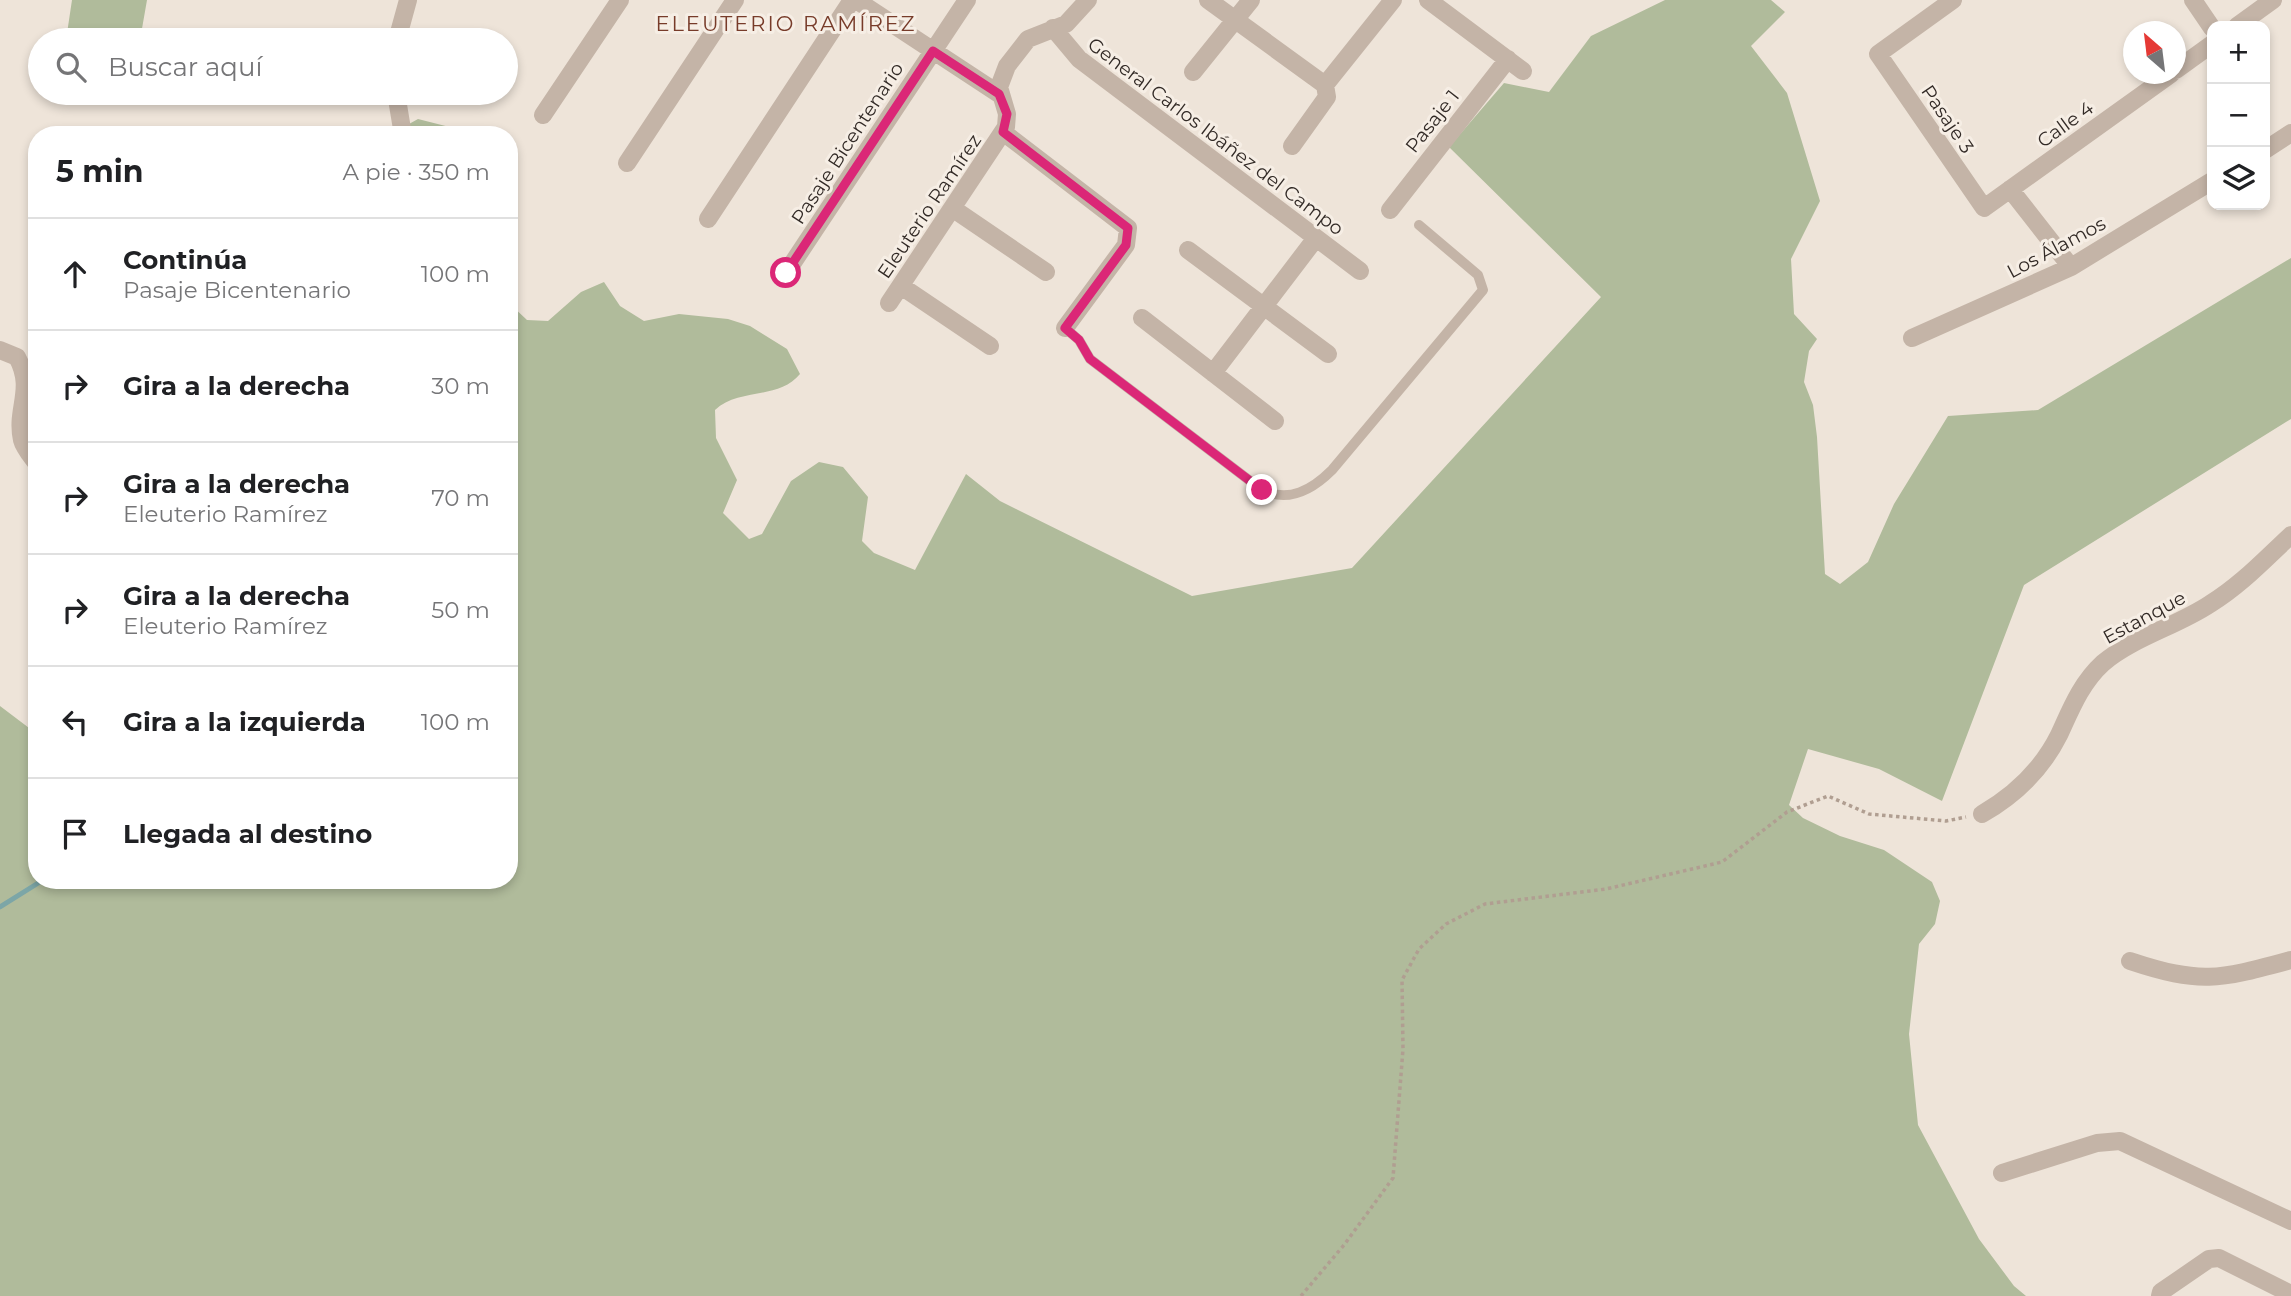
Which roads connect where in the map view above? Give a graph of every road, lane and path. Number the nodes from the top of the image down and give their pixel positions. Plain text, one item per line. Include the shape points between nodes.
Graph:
1 (408, 0) edge
2 (620, 0) edge
3 (735, 0) edge
4 (854, 0) edge
5 (967, 0) edge
6 (1088, 0) edge
7 (1209, 0) edge
8 (1251, 0) edge
9 (1393, 0) edge
10 (1428, 0) edge
11 (1953, 0) edge
12 (2193, 0) edge
13 (2273, 0) edge
14 (1236, 20) junction
15 (2207, 21) edge
16 (2244, 21) edge
17 (400, 28) edge
18 (1053, 29) junction
19 (2207, 48) edge
20 (933, 51) junction
21 (1508, 59) junction
22 (2186, 62) edge
23 (1523, 71) dead end
24 (1194, 72) dead end
25 (2157, 84) edge
26 (1325, 85) junction
27 (999, 94) junction
28 (398, 105) edge
29 (543, 115) dead end
30 (402, 126) edge
31 (1003, 132) junction
32 (2291, 133) edge
33 (1292, 146) dead end
34 (2270, 147) edge
35 (627, 163) dead end
36 (2207, 184) edge
37 (2010, 189) junction
38 (952, 208) junction
39 (1984, 208) joint
40 (1390, 209) dead end
41 (708, 219) dead end
42 (1419, 225) dead end
43 (1316, 238) junction
44 (1188, 250) dead end
45 (2071, 267) junction
46 (1360, 271) dead end
47 (1046, 272) dead end
48 (786, 273) dead end
49 (901, 286) junction
50 (889, 303) dead end
51 (1264, 306) junction
52 (1142, 318) dead end
53 (1065, 328) joint
54 (1912, 338) dead end
55 (990, 346) dead end
56 (0, 350) edge
57 (1328, 354) dead end
58 (1213, 373) junction
59 (1275, 421) dead end
60 (28, 450) edge
61 (2291, 535) edge
62 (1982, 814) joint
63 (2291, 960) edge
64 (2130, 961) dead end
65 (2002, 1173) dead end
66 (2291, 1221) edge
67 (2291, 1294) edge
68 (1301, 1296) edge
69 (2160, 1296) edge

1 - 17 street
2 - 29 street
3 - 35 street
4 - 20 street
4 - 41 street
5 - 20 street, Pasaje Bicentenario
6 - 18 street, Eleuterio Ramírez via 1072,20
7 - 14 street
8 - 14 street
9 - 26 street
10 - 21 street
11 - 39 street, Pasaje 3 via 1878,54
12 - 15 street
13 - 16 street
14 - 24 street
14 - 26 street
18 - 27 street, Eleuterio Ramírez via 1019,48 1000,81
18 - 43 street, General Carlos Ibáñez del Campo via 1079,59
19 - 22 street
20 - 27 street
20 - 48 street, Pasaje Bicentenario
21 - 23 street
21 - 40 street, Pasaje 1
25 - 37 street, Calle 4
26 - 33 street via 1327,97
27 - 31 street, Eleuterio Ramírez via 1007,114
28 - 30 street
31 - 38 street, Eleuterio Ramírez
31 - 53 street, Eleuterio Ramírez via 1128,228 1126,245
32 - 34 street
36 - 45 street, Los Álamos
37 - 39 street, Calle 4
37 - 45 street
38 - 47 street
38 - 49 street, Eleuterio Ramírez
42 - 53 lane via 1478,275 1482,293 1332,470 1298,494 1279,496 1262,490 1090,359
43 - 46 street, General Carlos Ibáñez del Campo
43 - 51 street
44 - 51 street
45 - 54 street, Los Álamos
49 - 50 street, Eleuterio Ramírez
49 - 55 street
51 - 57 street
51 - 58 street
52 - 58 street
56 - 60 street via 17,357 23,368 27,383 22,441
58 - 59 street
61 - 62 street, Estanque via 2253,572 2210,604 2103,664 2080,691 2033,774
62 - 68 path via 1946,821 1869,814 1828,796 1787,811 1722,862 1606,889 1485,904 1446,924 1419,949 1402,980 1403,1049 1393,1178
63 - 64 street via 2226,977 2198,978
65 - 66 street via 2097,1143 2120,1141
67 - 69 street via 2219,1258 2209,1259

